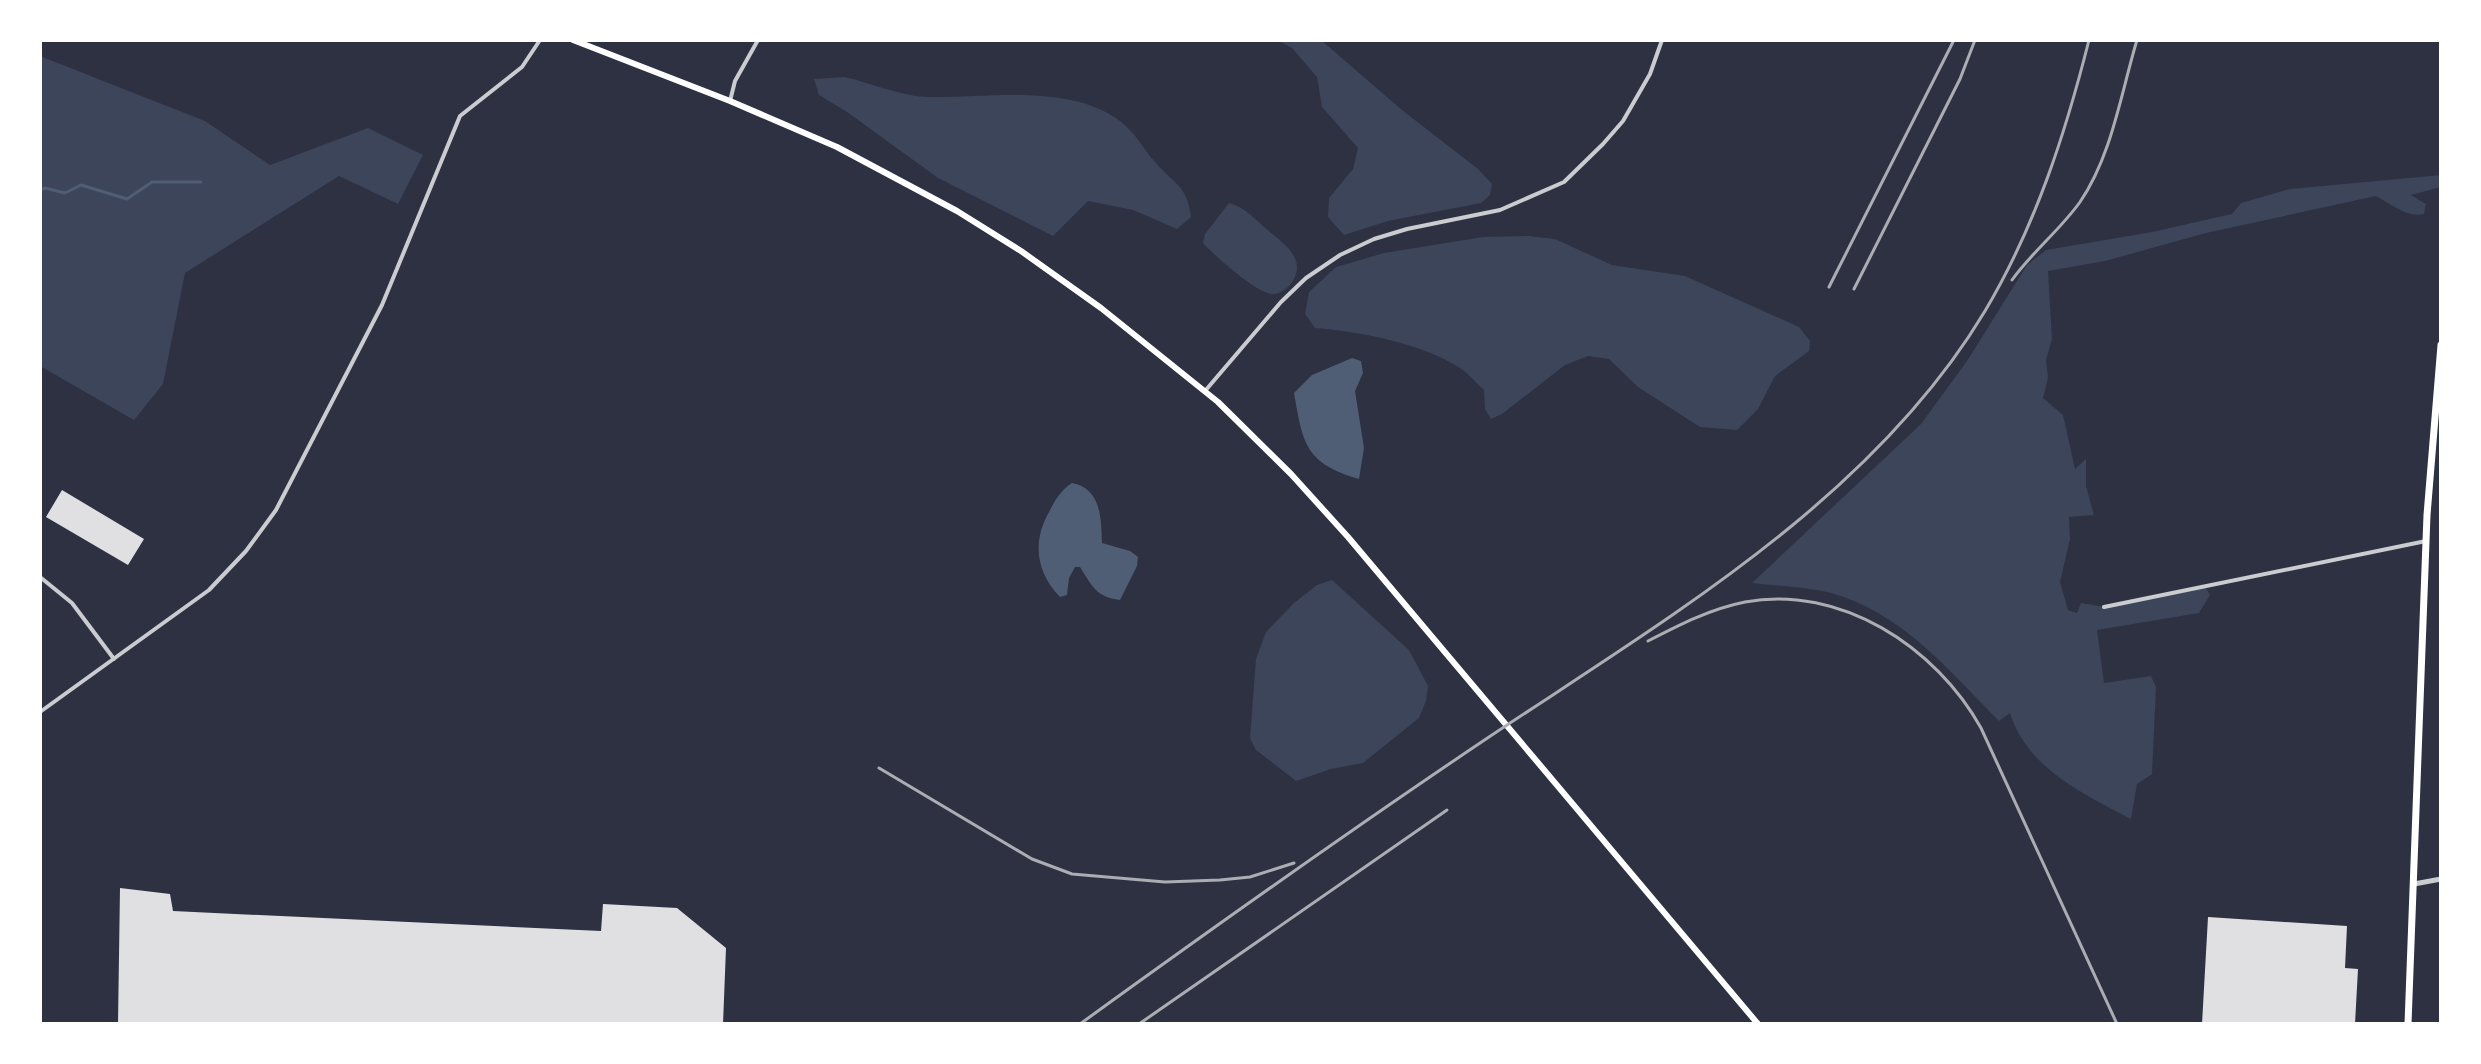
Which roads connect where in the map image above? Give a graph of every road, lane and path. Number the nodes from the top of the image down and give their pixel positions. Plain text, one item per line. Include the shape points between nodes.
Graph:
1 (540, 40) edge
2 (573, 40) edge
3 (758, 40) edge
4 (1662, 40) edge
5 (730, 101) junction
6 (2441, 345) edge
7 (1205, 391) junction
8 (2426, 541) junction
9 (40, 577) edge
10 (2104, 607) dead end
11 (114, 659) junction
12 (40, 712) edge
13 (2441, 879) edge
14 (2414, 884) junction
15 (1758, 1024) edge
16 (2408, 1024) edge

1 - 11 street via 522,67 460,116 382,305 276,510 209,590
2 - 5 main road
3 - 5 street
4 - 7 street via 1623,121 1564,182 1500,210 1407,229 1340,255 1281,302
5 - 7 main road via 837,147 957,211 1101,308
6 - 8 main road
7 - 15 main road via 1348,537
8 - 10 street
8 - 14 main road
9 - 11 street via 72,603
11 - 12 street
13 - 14 street
14 - 16 main road

